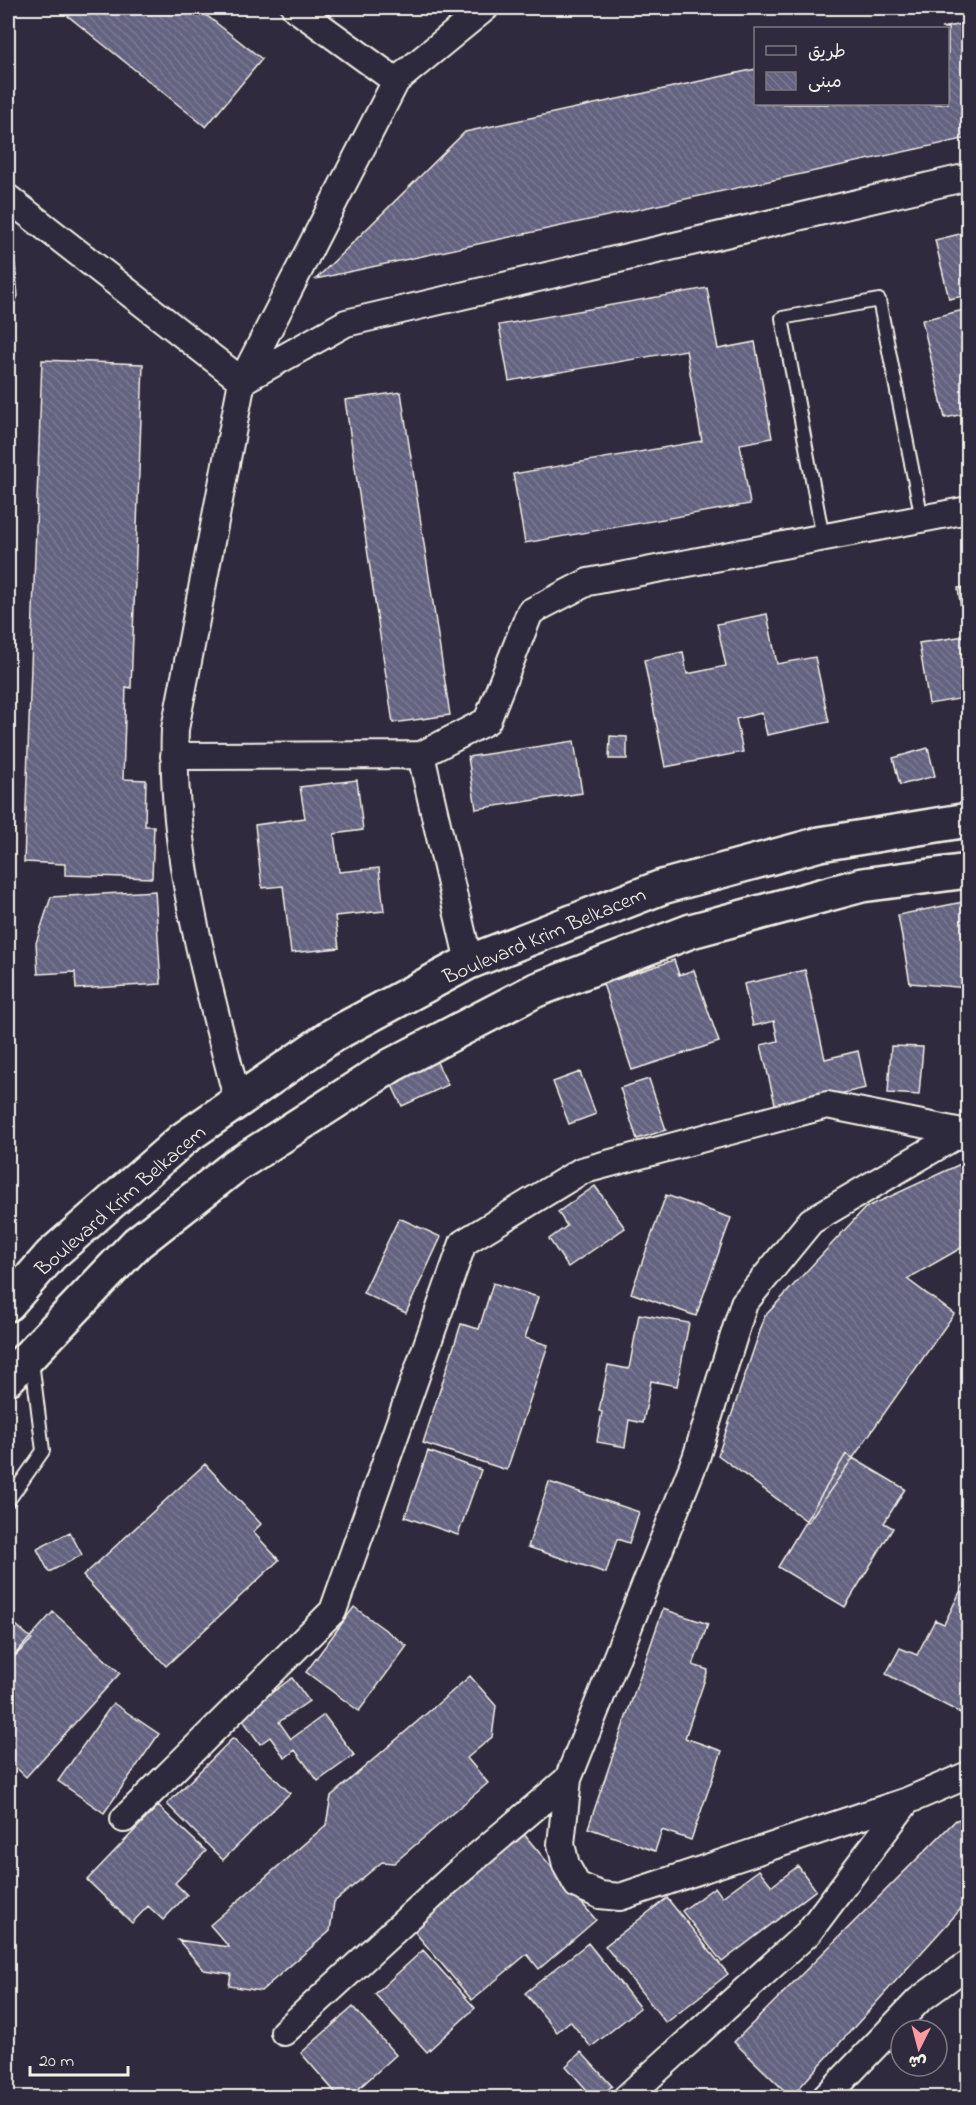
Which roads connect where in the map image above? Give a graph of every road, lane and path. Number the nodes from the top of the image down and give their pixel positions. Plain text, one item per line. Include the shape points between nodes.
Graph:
1 (295, 8) edge
2 (485, 8) edge
3 (396, 81) junction
4 (969, 177) edge
5 (8, 198) edge
6 (242, 381) junction
7 (969, 510) edge
8 (922, 519) junction
9 (823, 538) junction
10 (421, 755) junction
11 (174, 756) junction
12 (969, 820) edge
13 (969, 871) edge
14 (469, 962) junction
15 (238, 1101) junction
16 (965, 1131) edge
17 (8, 1304) edge
18 (31, 1352) junction
19 (8, 1378) edge
20 (8, 1501) edge
21 (969, 1775) edge
22 (568, 1779) junction
23 (907, 1801) junction
24 (124, 1819) dead end
25 (969, 1964) edge
26 (284, 2032) dead end
27 (626, 2097) edge
28 (825, 2097) edge

1 - 3 street
2 - 3 street
3 - 6 street
4 - 6 street via 346,323
5 - 6 street
6 - 11 street via 175,729
7 - 8 street
8 - 9 street
8 - 9 lane via 879,300 782,318
9 - 10 street via 588,582 530,612 487,721
10 - 11 street
10 - 14 street
11 - 15 street via 181,844 194,931
12 - 14 main road, Boulevard Krim Belkacem via 820,844 662,886
13 - 18 main road via 862,885 691,931 536,990 393,1065 235,1166 137,1243
14 - 15 main road, Boulevard Krim Belkacem via 333,1035
15 - 17 main road, Boulevard Krim Belkacem via 183,1139 59,1247
16 - 22 street via 811,1221 744,1303 696,1458
16 - 24 street via 827,1106 581,1171 463,1243 333,1611
18 - 19 main road
18 - 20 lane via 43,1450
21 - 23 street
22 - 23 street via 561,1844 566,1865 577,1885 600,1895 620,1897
22 - 26 street via 454,1876
23 - 27 street via 808,1933
25 - 28 street via 919,2000

